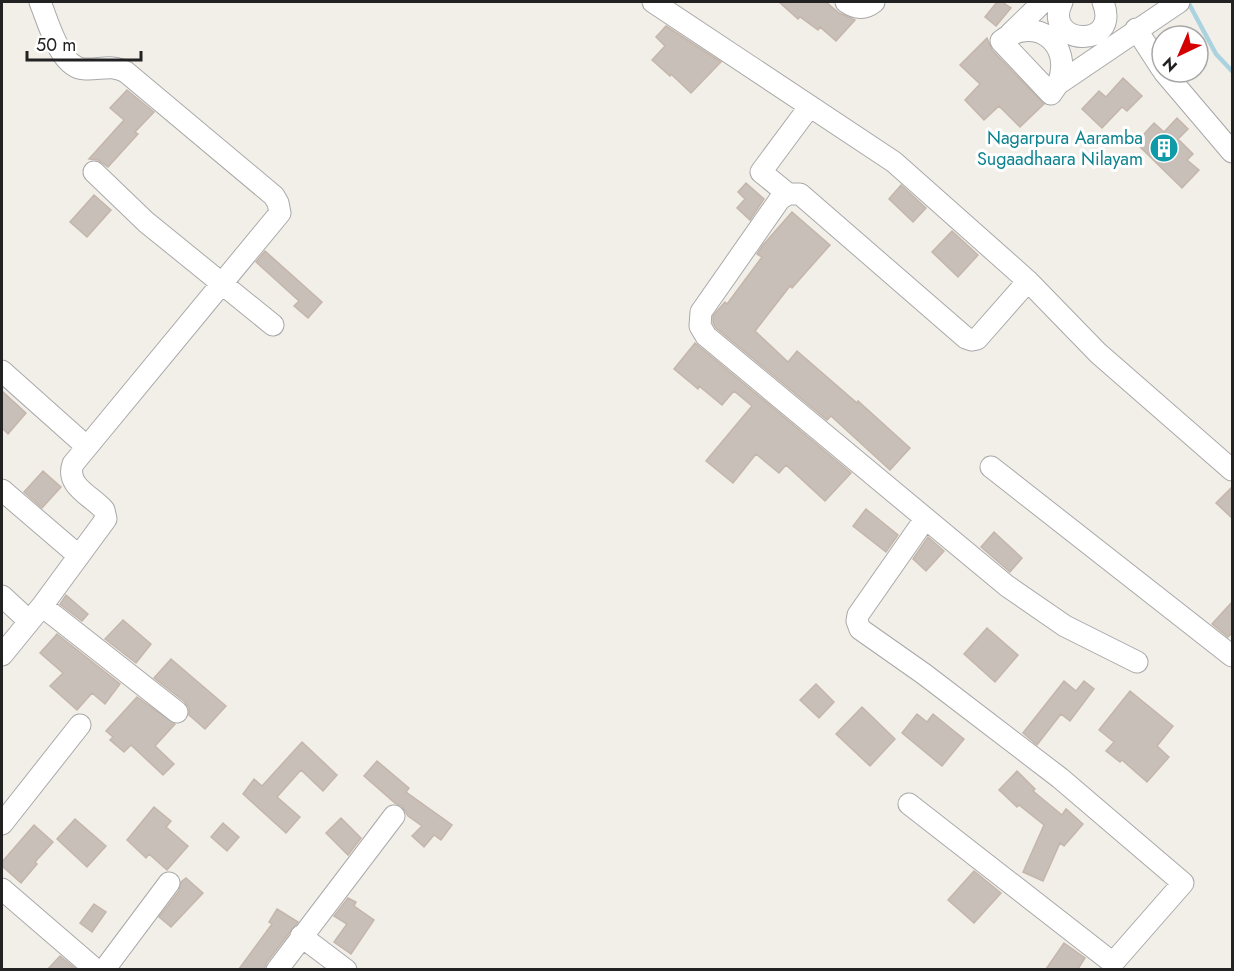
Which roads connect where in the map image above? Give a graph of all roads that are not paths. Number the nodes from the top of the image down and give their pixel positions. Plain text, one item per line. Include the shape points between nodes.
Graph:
1 (40, 2) edge
2 (653, 2) edge
3 (846, 2) edge
4 (874, 2) edge
5 (1043, 2) edge
6 (1062, 2) edge
7 (1103, 2) edge
8 (1177, 3) edge
9 (1131, 33) junction
10 (1010, 34) junction
11 (1058, 34) junction
12 (1092, 36) junction
13 (1150, 56) edge
14 (1058, 84) junction
15 (1174, 84) edge
16 (810, 106) junction
17 (1233, 152) edge
18 (94, 172) dead end
19 (788, 194) junction
20 (1028, 281) junction
21 (222, 285) junction
22 (273, 325) dead end
23 (2, 371) edge
24 (86, 446) junction
25 (991, 467) dead end
26 (1233, 470) edge
27 (2, 490) edge
28 (925, 519) junction
29 (79, 556) junction
30 (2, 596) edge
31 (36, 614) junction
32 (2, 655) edge
33 (1233, 656) edge
34 (1137, 662) dead end
35 (177, 712) dead end
36 (80, 725) dead end
37 (909, 804) dead end
38 (394, 816) dead end
39 (2, 824) edge
40 (169, 883) dead end
41 (2, 889) edge
42 (302, 936) junction
43 (96, 969) edge
44 (104, 969) edge
45 (277, 969) edge
46 (346, 969) edge

1 - 21 street via 60,50 73,66 83,70 111,66 126,72 274,196 280,213
2 - 16 street
3 - 4 street via 858,9
5 - 10 street
6 - 11 street
7 - 12 street via 1106,18
8 - 9 street
9 - 12 street
9 - 13 street
9 - 14 street
10 - 11 street via 1032,30
10 - 14 street via 1000,41 1051,94
11 - 12 street
11 - 14 street via 1063,62
15 - 17 street
16 - 19 street via 761,172
16 - 20 street via 912,176
18 - 21 street via 146,222
19 - 20 street via 800,195 966,338 977,339
19 - 28 street via 780,199 702,312 700,326 706,336
20 - 26 street via 1098,353
21 - 22 street
21 - 24 street
23 - 24 street
24 - 29 street via 73,464 72,478 107,514
25 - 33 street
27 - 29 street
28 - 34 street via 1065,627
28 - 37 street via 858,615 860,629 1060,778 1184,883 1113,963
29 - 31 street
30 - 31 street
31 - 32 street
31 - 35 street
36 - 39 street
38 - 42 street
40 - 44 street
41 - 43 street
42 - 45 street
42 - 46 street

